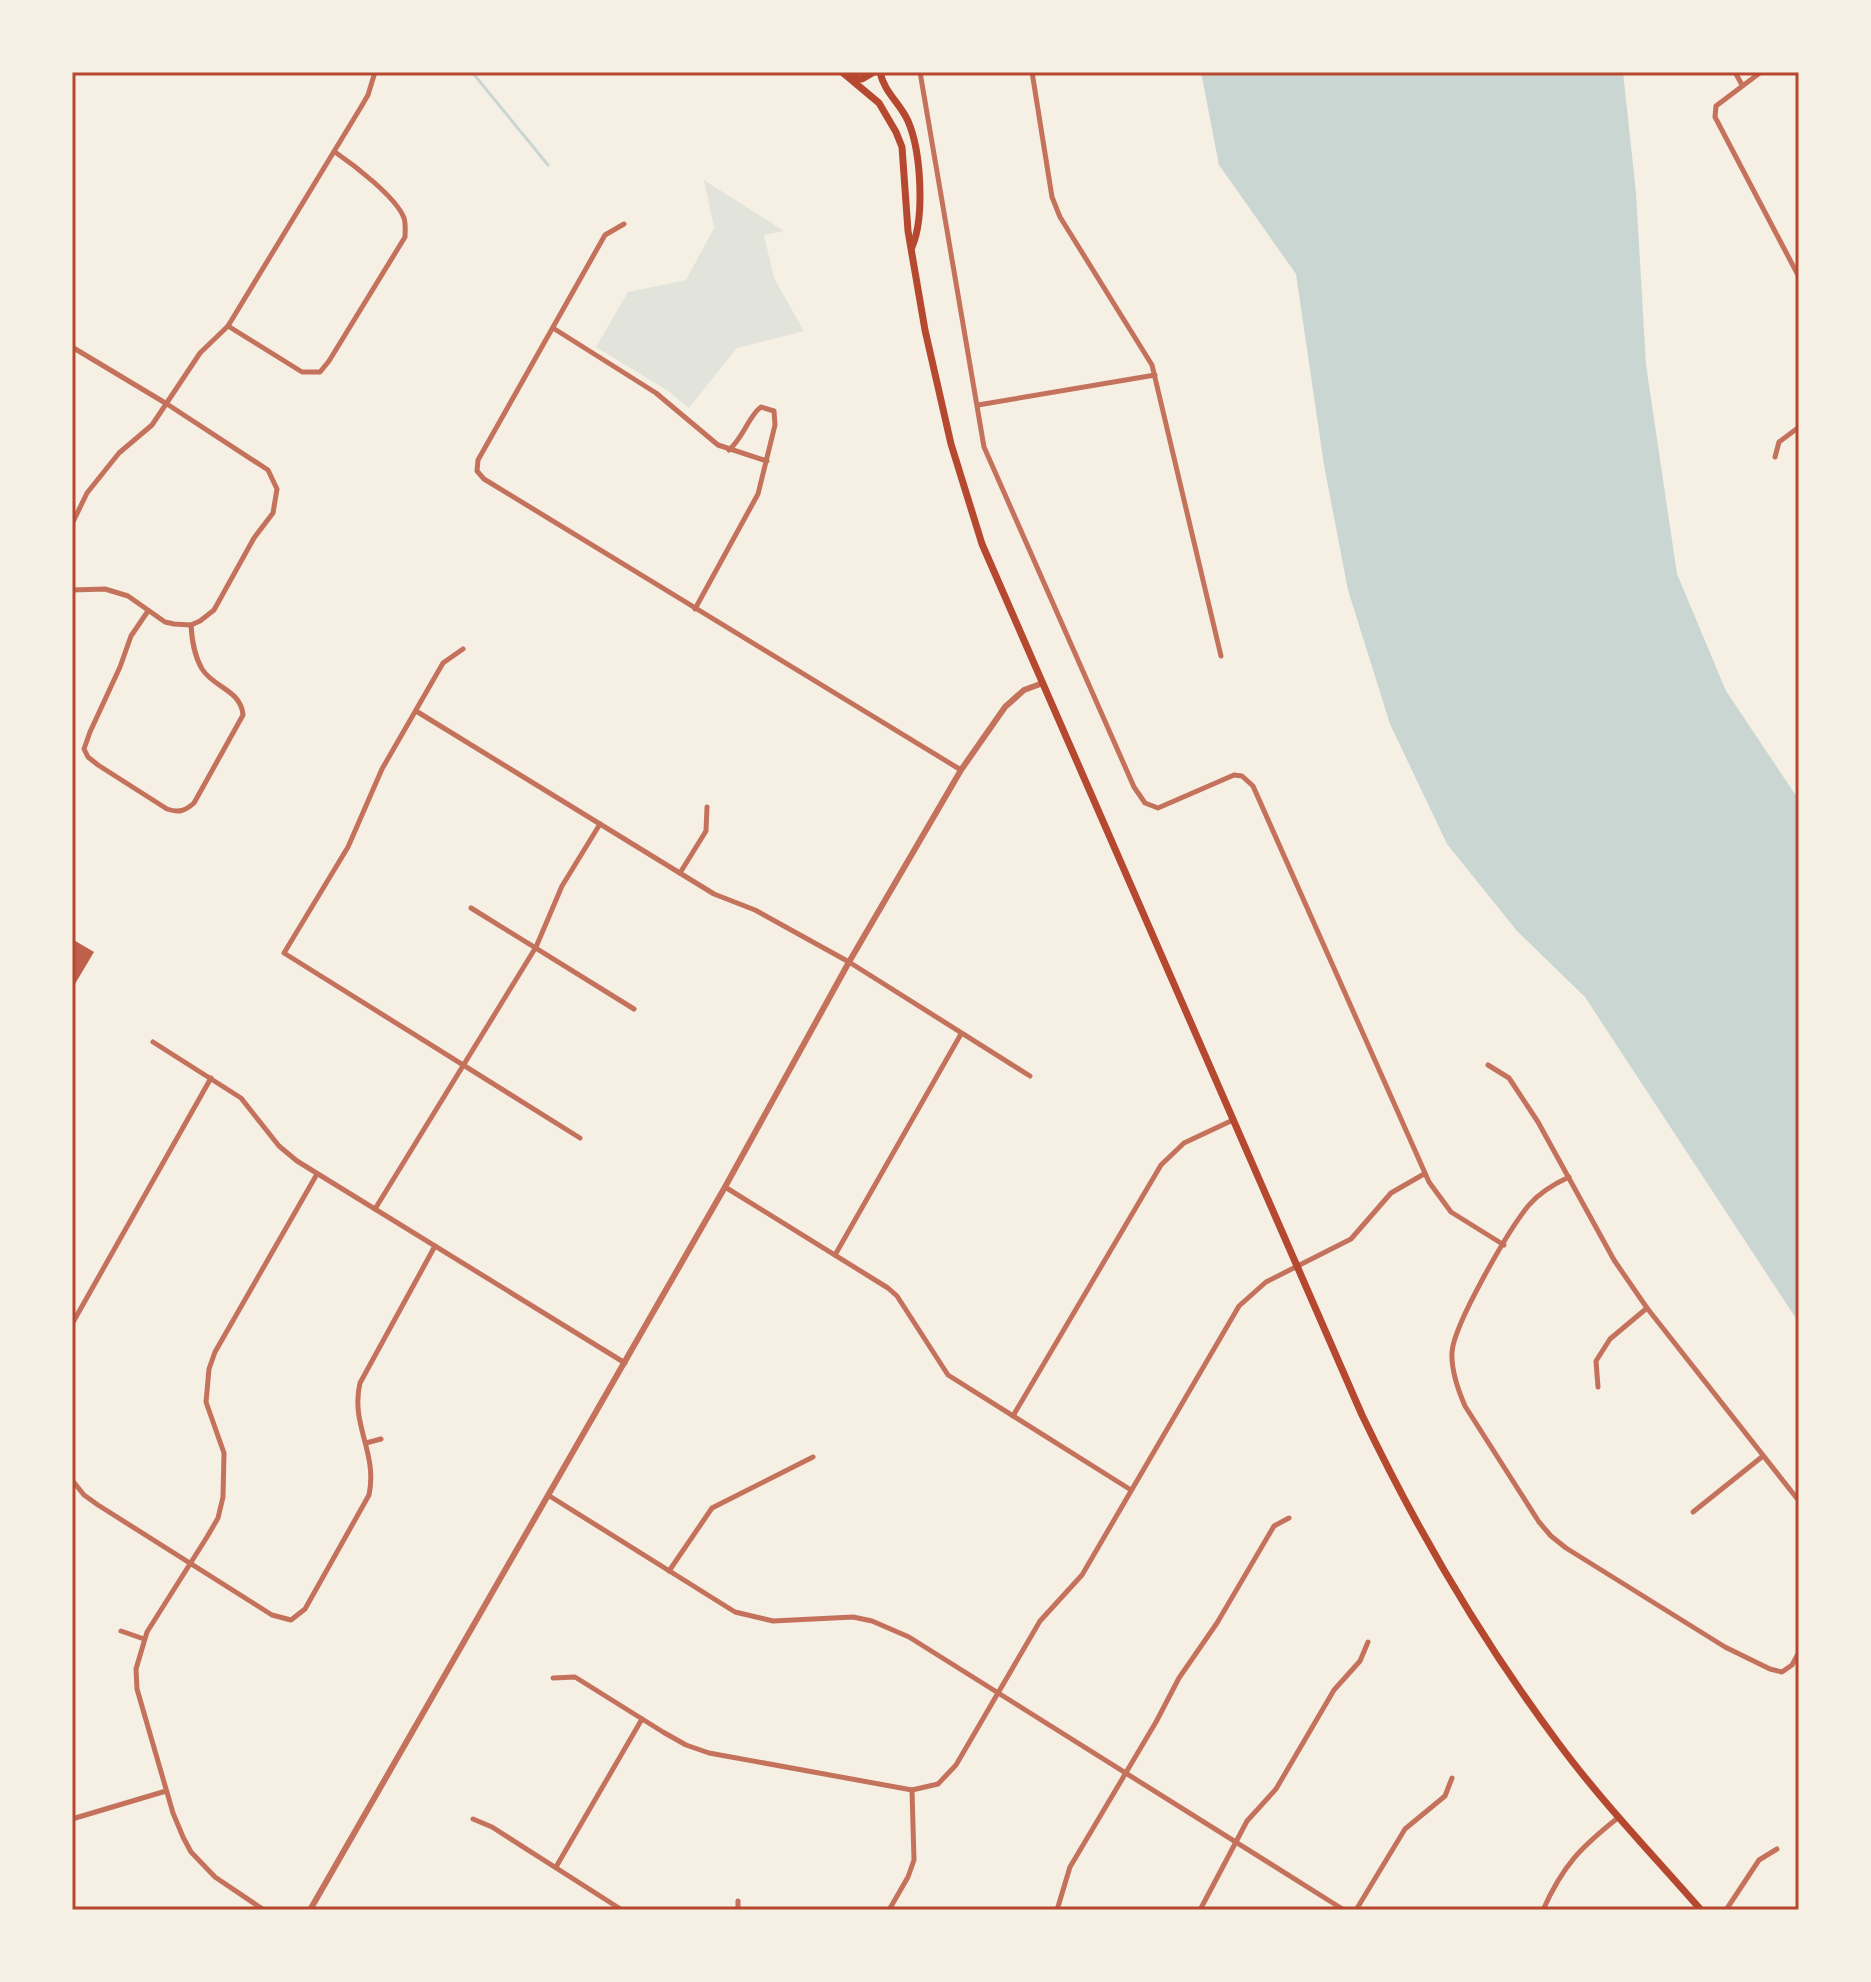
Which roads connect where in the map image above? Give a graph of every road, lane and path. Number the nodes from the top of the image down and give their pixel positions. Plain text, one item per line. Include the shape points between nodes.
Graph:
1 (375, 72) edge
2 (842, 72) edge
3 (877, 72) edge
4 (920, 72) edge
5 (1032, 72) edge
6 (1735, 72) edge
7 (1761, 72) edge
8 (851, 78) junction
9 (1742, 86) junction
10 (335, 152) junction
11 (624, 224) dead end
12 (912, 247) junction
13 (1799, 277) edge
14 (228, 326) junction
15 (553, 328) junction
16 (72, 347) edge
17 (1155, 375) junction
18 (167, 404) junction
19 (978, 405) junction
20 (1799, 427) edge
21 (729, 450) junction
22 (1775, 457) dead end
23 (767, 461) junction
24 (72, 524) edge
25 (72, 590) edge
26 (695, 609) junction
27 (148, 611) junction
28 (191, 625) junction
29 (463, 649) dead end
30 (1221, 656) dead end
31 (1043, 683) junction
32 (416, 711) junction
33 (961, 770) junction
34 (707, 807) dead end
35 (600, 824) junction
36 (680, 873) junction
37 (471, 908) dead end
38 (536, 947) junction
39 (849, 962) junction
40 (634, 1009) dead end
41 (961, 1034) junction
42 (153, 1042) dead end
43 (1488, 1065) dead end
44 (462, 1066) junction
45 (1030, 1076) dead end
46 (211, 1078) junction
47 (1233, 1120) junction
48 (580, 1138) dead end
49 (317, 1174) junction
50 (1424, 1174) junction
51 (1569, 1177) junction
52 (725, 1187) junction
53 (375, 1209) junction
54 (1504, 1245) junction
55 (435, 1246) junction
56 (835, 1255) junction
57 (1297, 1266) junction
58 (1647, 1308) junction
59 (72, 1324) edge
60 (625, 1363) junction
61 (1598, 1387) dead end
62 (1013, 1416) junction
63 (381, 1439) dead end
64 (366, 1443) junction
65 (1763, 1456) junction
66 (813, 1457) dead end
67 (72, 1480) edge
68 (1131, 1490) junction
69 (548, 1495) junction
70 (1799, 1501) edge
71 (1693, 1512) dead end
72 (1289, 1518) dead end
73 (191, 1563) junction
74 (669, 1571) junction
75 (121, 1631) dead end
76 (144, 1639) junction
77 (1368, 1642) dead end
78 (1799, 1652) edge
79 (553, 1678) dead end
80 (998, 1693) junction
81 (642, 1719) junction
82 (1125, 1773) junction
83 (1452, 1778) dead end
84 (912, 1790) junction
85 (166, 1791) junction
86 (1619, 1817) junction
87 (72, 1819) edge
88 (473, 1819) dead end
89 (1235, 1842) junction
90 (1777, 1849) dead end
91 (556, 1867) junction
92 (738, 1901) dead end
93 (264, 1910) edge
94 (310, 1910) edge
95 (622, 1910) edge
96 (738, 1910) edge
97 (889, 1910) edge
98 (1057, 1910) edge
99 (1200, 1910) edge
100 (1344, 1910) edge
101 (1356, 1910) edge
102 (1543, 1910) edge
103 (1701, 1910) edge
104 (1726, 1910) edge

1 - 10 street via 368,95
2 - 8 main road
3 - 8 main road
3 - 12 main road via 908,122 918,156 920,196
4 - 19 street
5 - 17 street via 1052,197 1060,217
6 - 9 street
7 - 9 street
8 - 12 main road via 879,103 896,132
9 - 13 street via 1716,106 1715,117
10 - 14 street
10 - 14 street via 372,181 406,223 405,237 325,368 308,374
11 - 15 street via 605,235
12 - 31 main road via 925,330 961,476 1000,589
14 - 18 street via 200,353
15 - 21 street via 675,406
15 - 26 street via 478,460 477,471
16 - 18 street
17 - 19 street
17 - 30 street
18 - 24 street via 87,493
18 - 28 street via 268,470 277,489 273,513 214,610
19 - 50 street via 979,430 996,479 1134,787 1145,803 1158,808 1223,780 1242,776 1249,781
20 - 22 street via 1779,442
21 - 23 street
21 - 23 street via 755,411 768,407 776,416
23 - 26 street via 758,494
25 - 27 street via 105,589 128,596
26 - 33 street
27 - 28 street via 165,622
27 - 28 street via 131,636 84,749 98,765 176,812 194,803 243,715 239,699 203,670 192,647
29 - 32 street via 443,663
31 - 33 street via 1024,690 1005,707
31 - 47 main road
32 - 35 street
32 - 44 street via 372,789 348,847 284,953
33 - 39 street
34 - 36 street via 706,831
35 - 36 street
35 - 38 street via 562,886
36 - 39 street
37 - 38 street
38 - 40 street
38 - 44 street
39 - 41 street
39 - 52 street
41 - 45 street
41 - 56 street
42 - 46 street
43 - 51 street via 1509,1078
44 - 48 street
44 - 53 street
46 - 49 street via 247,1104 288,1155
46 - 59 street
47 - 57 main road
47 - 62 street via 1184,1143 1161,1165
49 - 53 street
49 - 73 street via 209,1369 206,1402 224,1453 223,1497 218,1518
50 - 54 street via 1451,1212
50 - 57 street via 1391,1193 1351,1239
51 - 54 street via 1528,1206
51 - 58 street
52 - 56 street
52 - 60 street
53 - 55 street
54 - 78 street via 1464,1315 1452,1353 1453,1370 1465,1406 1539,1522 1566,1548 1770,1669 1782,1672
55 - 60 street
55 - 64 street via 360,1383 356,1399
56 - 62 street via 897,1296 948,1375
57 - 68 street via 1266,1282 1239,1306
57 - 86 main road via 1362,1415 1431,1549 1533,1708
58 - 61 street via 1610,1339 1596,1361
58 - 65 street
60 - 69 street
62 - 68 street
63 - 64 street
64 - 73 street via 373,1478 369,1495 300,1615 291,1620 272,1615
65 - 70 street
65 - 71 street
66 - 74 street via 712,1508
67 - 73 street via 98,1505
68 - 80 street via 1082,1575 1040,1621
69 - 74 street
69 - 94 street
72 - 82 street via 1274,1526
73 - 76 street
74 - 80 street via 754,1618 853,1617 890,1628
75 - 76 street
76 - 85 street via 137,1689
77 - 89 street via 1276,1789
79 - 81 street via 575,1677
80 - 82 street
80 - 84 street via 951,1773 938,1784
81 - 84 street via 709,1753
81 - 91 street
82 - 89 street
82 - 98 street via 1070,1867
83 - 101 street via 1445,1796 1405,1829
84 - 97 street via 914,1860
85 - 87 street
85 - 93 street via 197,1858
86 - 102 street via 1560,1873
86 - 103 main road
88 - 91 street
89 - 99 street
89 - 100 street
90 - 104 street via 1759,1860
91 - 95 street
92 - 96 street

